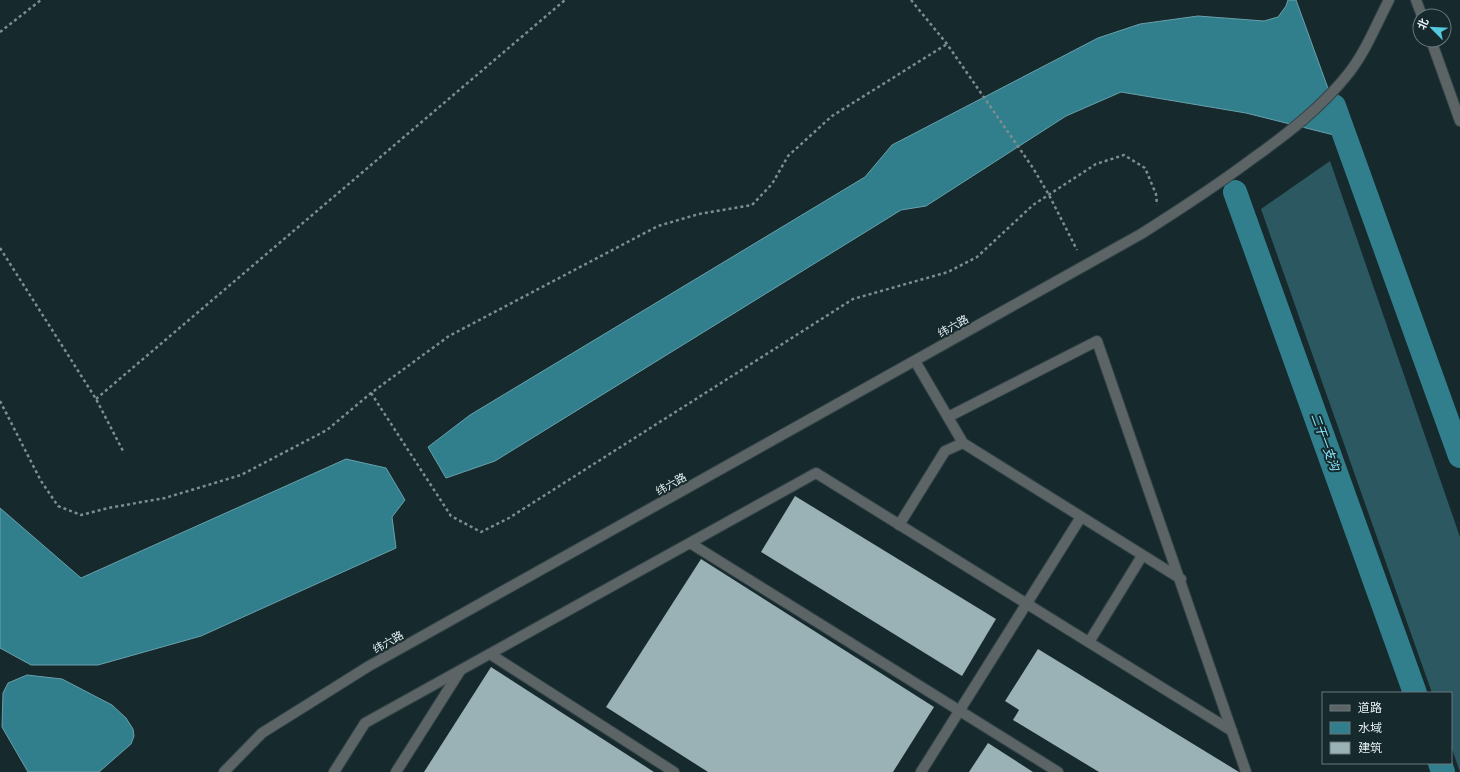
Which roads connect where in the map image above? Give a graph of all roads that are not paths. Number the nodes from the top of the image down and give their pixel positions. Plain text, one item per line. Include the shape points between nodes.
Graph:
1 (1389, 0) edge
2 (1434, 48) edge
3 (1460, 121) edge
4 (915, 361) junction
5 (948, 417) junction
6 (963, 443) junction
7 (1081, 517) junction
8 (899, 525) junction
9 (690, 543) junction
10 (1142, 556) junction
11 (1181, 579) junction
12 (1027, 604) junction
13 (1089, 642) junction
14 (490, 654) junction
15 (461, 670) junction
16 (960, 711) junction
17 (1232, 731) junction
18 (224, 772) edge
19 (334, 772) edge
20 (396, 772) edge
21 (674, 772) edge
22 (921, 772) edge
23 (1058, 772) edge
24 (1246, 772) edge

1 - 4 street, 纬六路 via 1348,74 1316,108 1282,137 1211,189 1141,234
2 - 3 street
4 - 5 street
4 - 18 street, 纬六路 via 369,666 262,733
5 - 6 street
5 - 11 street via 1097,341
6 - 7 street
6 - 8 street via 945,451
7 - 10 street
7 - 12 street
8 - 9 street via 816,473
8 - 12 street
9 - 14 street
9 - 16 street
10 - 11 street
10 - 13 street
11 - 17 street
12 - 13 street
12 - 16 street
13 - 17 street
14 - 15 street
14 - 21 street
15 - 19 street via 365,722
15 - 20 street
16 - 22 street
16 - 23 street
17 - 24 street

